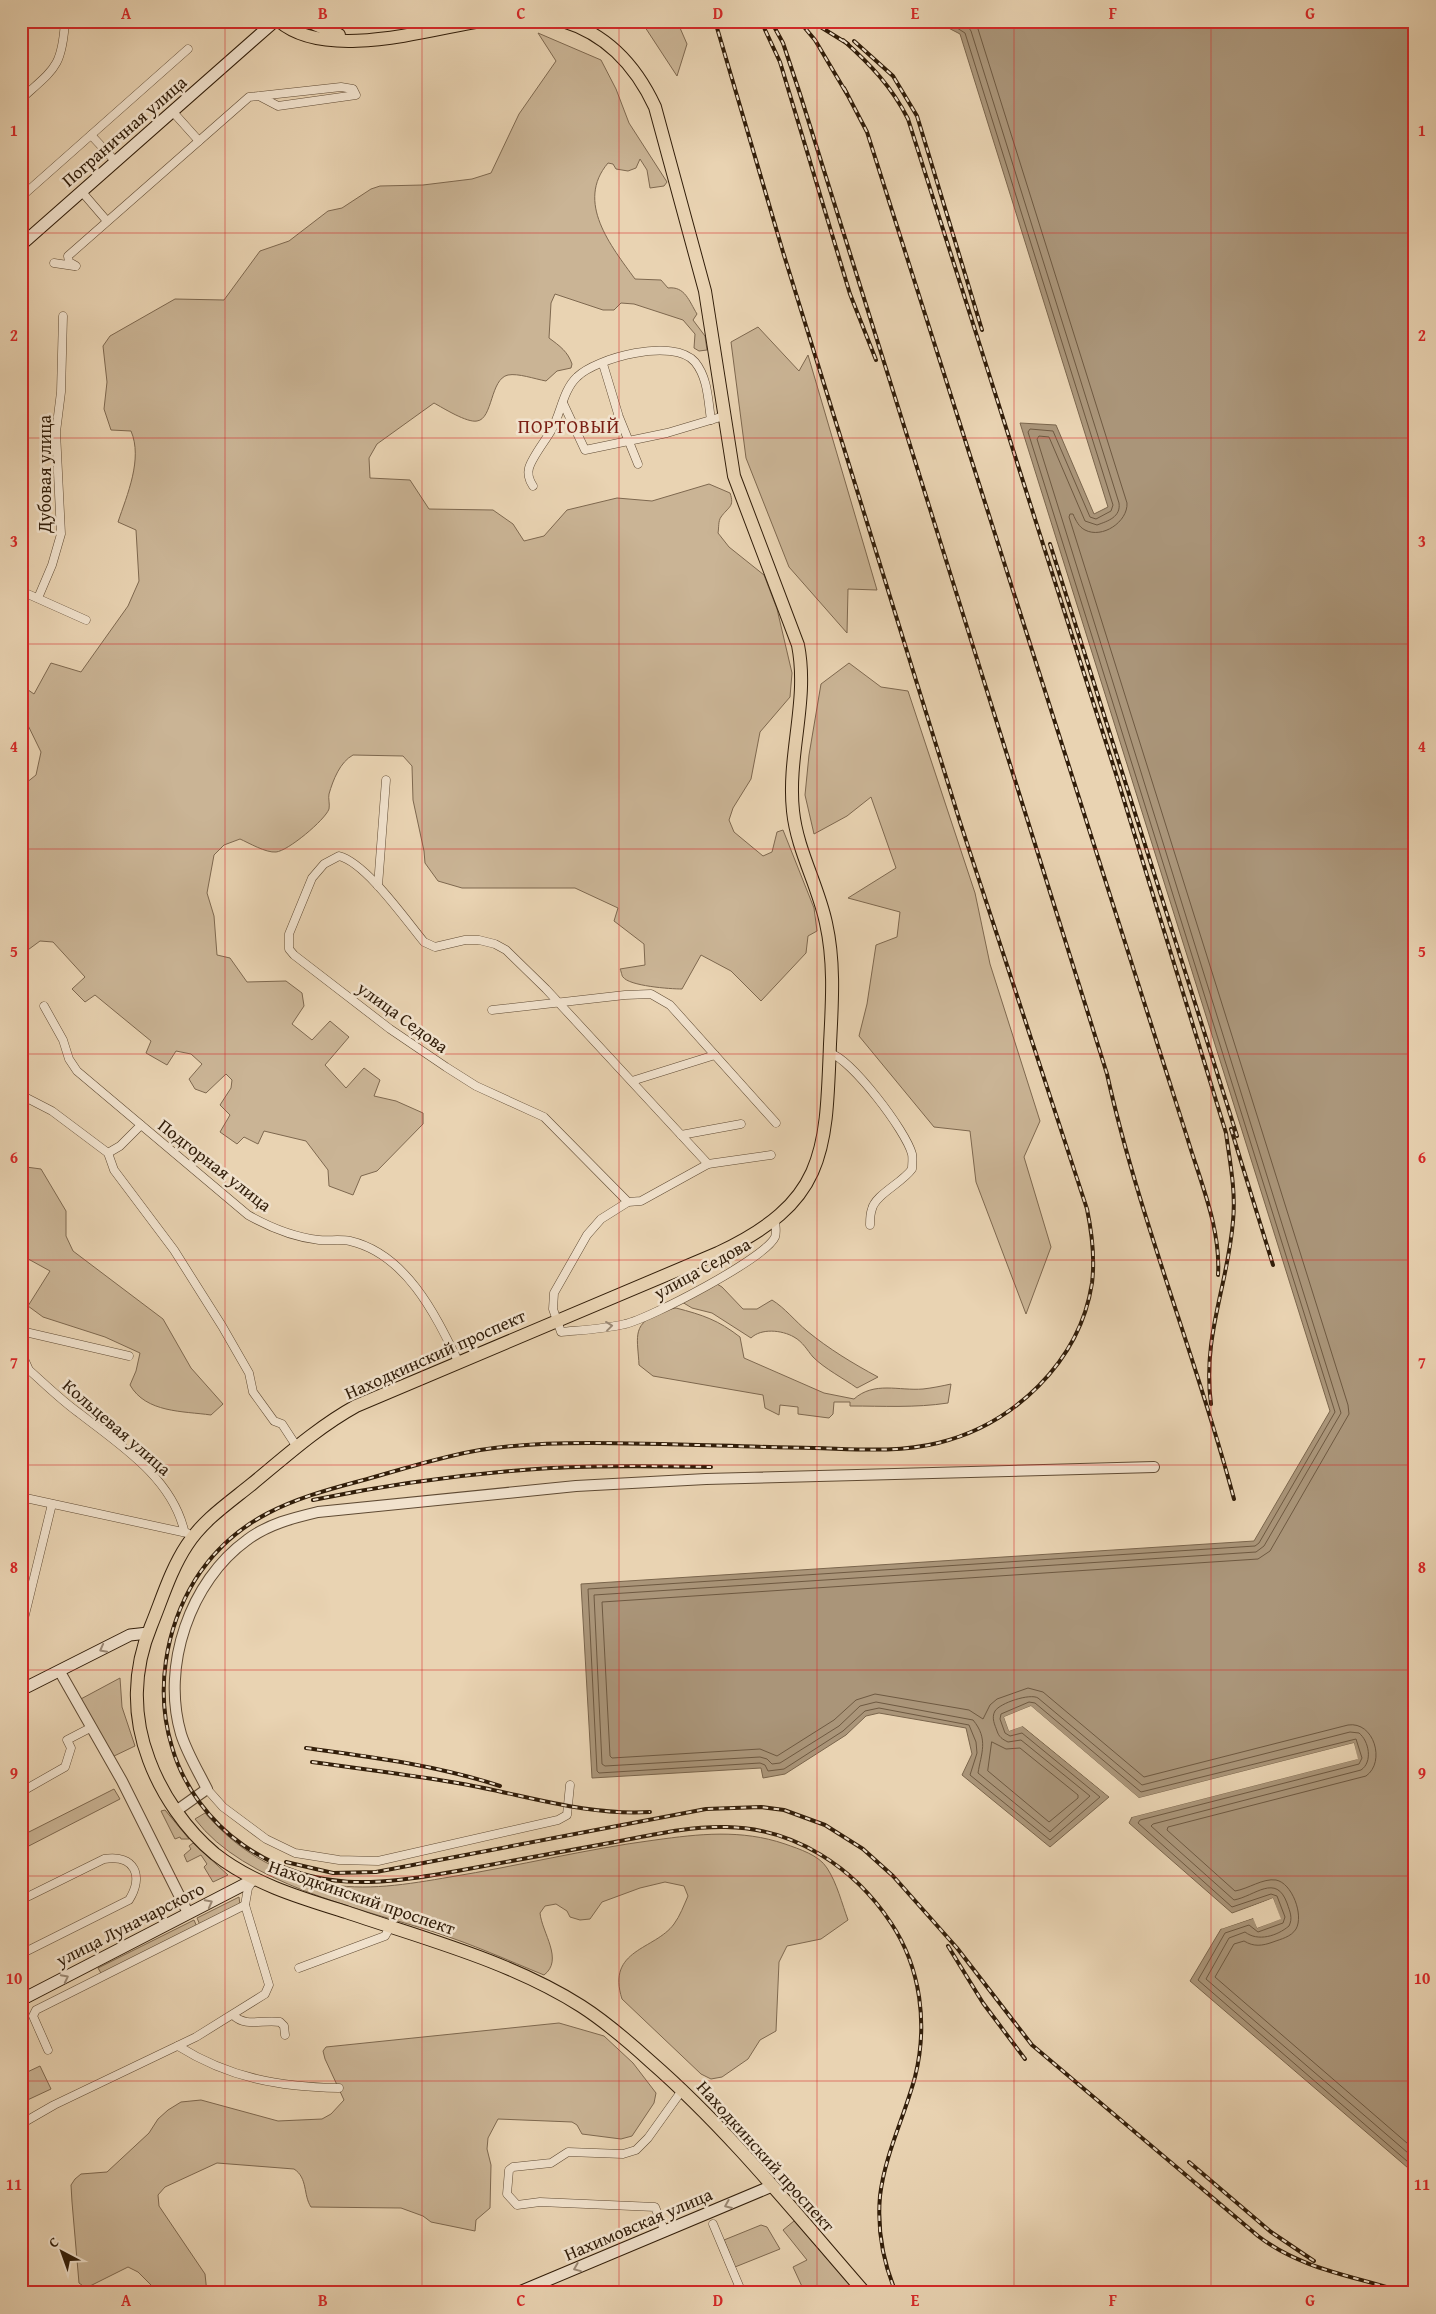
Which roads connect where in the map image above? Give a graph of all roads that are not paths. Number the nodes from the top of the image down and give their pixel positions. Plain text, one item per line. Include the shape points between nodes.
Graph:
1 (65, 21) edge
2 (264, 21) edge
3 (275, 21) edge
4 (279, 21) edge
5 (308, 21) edge
6 (481, 21) edge
7 (562, 21) edge
8 (372, 39) junction
9 (250, 43) junction
10 (188, 49) dead end
11 (259, 96) junction
12 (21, 100) edge
13 (173, 112) junction
14 (91, 134) junction
15 (199, 141) junction
16 (116, 162) junction
17 (82, 192) junction
18 (21, 197) edge
19 (107, 222) junction
20 (21, 245) edge
21 (54, 263) dead end
22 (63, 316) dead end
23 (604, 364) junction
24 (563, 403) junction
25 (724, 416) junction
26 (711, 420) junction
27 (629, 442) junction
28 (638, 464) dead end
29 (533, 486) dead end
30 (21, 591) edge
31 (38, 598) junction
32 (86, 620) dead end
33 (386, 780) dead end
34 (378, 886) junction
35 (558, 1003) junction
36 (44, 1006) dead end
37 (492, 1010) dead end
38 (830, 1053) junction
39 (716, 1055) junction
40 (632, 1081) junction
41 (21, 1095) edge
42 (776, 1123) dead end
43 (741, 1124) dead end
44 (141, 1125) junction
45 (681, 1134) junction
46 (108, 1153) junction
47 (771, 1155) dead end
48 (708, 1164) junction
49 (628, 1202) junction
50 (774, 1219) junction
51 (870, 1225) dead end
52 (559, 1326) junction
53 (21, 1332) edge
54 (21, 1352) edge
55 (129, 1356) dead end
56 (458, 1361) junction
57 (21, 1365) edge
58 (29, 1370) junction
59 (21, 1375) edge
60 (297, 1447) junction
61 (1154, 1467) dead end
62 (21, 1497) edge
63 (52, 1504) junction
64 (188, 1534) junction
65 (21, 1631) edge
66 (148, 1633) junction
67 (60, 1672) junction
68 (21, 1690) edge
69 (92, 1727) junction
70 (570, 1785) dead end
71 (207, 1789) junction
72 (21, 1792) edge
73 (176, 1811) junction
74 (255, 1878) junction
75 (21, 1900) edge
76 (245, 1905) junction
77 (188, 1913) junction
78 (390, 1927) junction
79 (21, 1954) edge
80 (300, 1968) dead end
81 (21, 2000) edge
82 (233, 2015) junction
83 (285, 2035) dead end
84 (178, 2046) junction
85 (48, 2050) dead end
86 (339, 2088) dead end
87 (683, 2089) junction
88 (21, 2124) edge
89 (772, 2186) junction
90 (713, 2224) dead end
91 (665, 2232) junction
92 (517, 2293) edge
93 (742, 2293) edge
94 (866, 2293) edge

1 - 12 street via 62,55 57,64
2 - 9 main road, Пограничная улица
3 - 9 main road, Пограничная улица
4 - 8 main road via 311,38
5 - 8 main road via 338,35
6 - 8 main road
7 - 25 main road, Находкинский проспект via 596,36 620,55 641,79 655,107 705,291
9 - 13 main road, Пограничная улица
10 - 14 street
11 - 11 street via 341,87 353,89 356,94 278,106
11 - 15 street via 249,97
13 - 15 street
13 - 16 main road, Пограничная улица
14 - 16 street
14 - 18 street
15 - 19 street
16 - 17 main road, Пограничная улица
17 - 19 street
17 - 20 main road, Пограничная улица
19 - 21 street via 68,256 76,266
22 - 31 street, Дубовая улица via 61,392 56,432 61,534
23 - 24 street via 590,368 575,379
23 - 26 street via 656,349 689,357 695,362 706,386
23 - 27 street
24 - 27 street via 585,450
24 - 29 street via 554,427 530,465 528,473
25 - 26 street
25 - 38 main road, Находкинский проспект via 734,476 798,646 801,689 792,756 791,795 795,827 830,941
26 - 27 street
27 - 28 street
30 - 31 street
31 - 32 street
33 - 34 street
34 - 35 street, улица Седова via 424,942 435,947 465,940 495,944 506,950
34 - 49 street, улица Седова via 349,859 339,856 332,859 312,878 289,934 289,949 390,1029 446,1067 476,1086 544,1117
35 - 37 street
35 - 39 street via 651,994 670,1005
35 - 40 street, улица Седова
36 - 44 street, Подгорная улица via 77,1071
38 - 50 main road, Находкинский проспект via 828,1115 816,1166 800,1192
38 - 51 street via 841,1058 881,1102 911,1152 912,1169 898,1185 877,1199
39 - 40 street
39 - 42 street
40 - 45 street, улица Седова
41 - 46 street via 52,1111
43 - 45 street
44 - 46 street
44 - 56 street, Подгорная улица via 229,1200 268,1226 290,1234 350,1241 375,1251 401,1268 439,1322
45 - 48 street, улица Седова
46 - 60 street via 114,1170 174,1250 214,1315 249,1373 253,1392 274,1421 282,1424
47 - 48 street
48 - 49 street via 642,1201
49 - 52 street via 601,1219 554,1293 552,1309
50 - 52 main road, Находкинский проспект via 718,1253
52 -> 50 street, улица Седова via 626,1324 729,1274 764,1252 776,1236
52 - 56 main road, Находкинский проспект
53 - 55 street
54 - 58 street, Кольцевая улица
56 - 60 main road, Находкинский проспект via 356,1406
57 - 58 street
58 - 59 street
58 - 64 street, Кольцевая улица via 160,1482 179,1512
60 - 64 main road, Находкинский проспект
61 - 71 street via 706,1479 576,1486 318,1512 284,1521 251,1537 224,1560 199,1594 183,1636 176,1677 178,1720 186,1747
62 - 63 street
63 - 64 street
63 - 65 street
64 - 66 main road, Находкинский проспект
66 -> 67 main road via 130,1635
66 - 73 main road, Находкинский проспект via 137,1677 140,1730 152,1769
67 - 68 main road
67 - 69 street
69 - 72 street via 67,1740 70,1748 65,1767
69 - 77 street
70 - 71 street via 567,1815 558,1820 378,1861 339,1860 285,1849 243,1823
71 - 73 street
73 - 74 main road, Находкинский проспект via 214,1853
74 - 76 street via 248,1888
77 -> 74 main road, улица Луначарского
74 - 78 main road, Находкинский проспект
75 - 79 street via 104,1859 117,1857 126,1860 136,1876 135,1890 129,1900
76 - 82 street via 269,1985 265,1994
76 - 85 street via 36,2010 33,2016
81 -> 77 main road, улица Луначарского
78 - 80 street via 385,1936
78 - 87 main road, Находкинский проспект via 488,1961 567,1998 616,2031
82 - 83 street via 247,2023 280,2022
82 - 84 street
84 - 86 street via 252,2079 296,2087
84 - 88 street
87 - 89 main road, Находкинский проспект
87 - 91 street via 636,2150 623,2154 568,2152 551,2163 513,2167 508,2176 507,2194 517,2205 540,2202 655,2207
89 -> 91 main road, Нахимовская улица
89 - 94 main road, Находкинский проспект
90 - 93 street
91 -> 92 main road, Нахимовская улица

